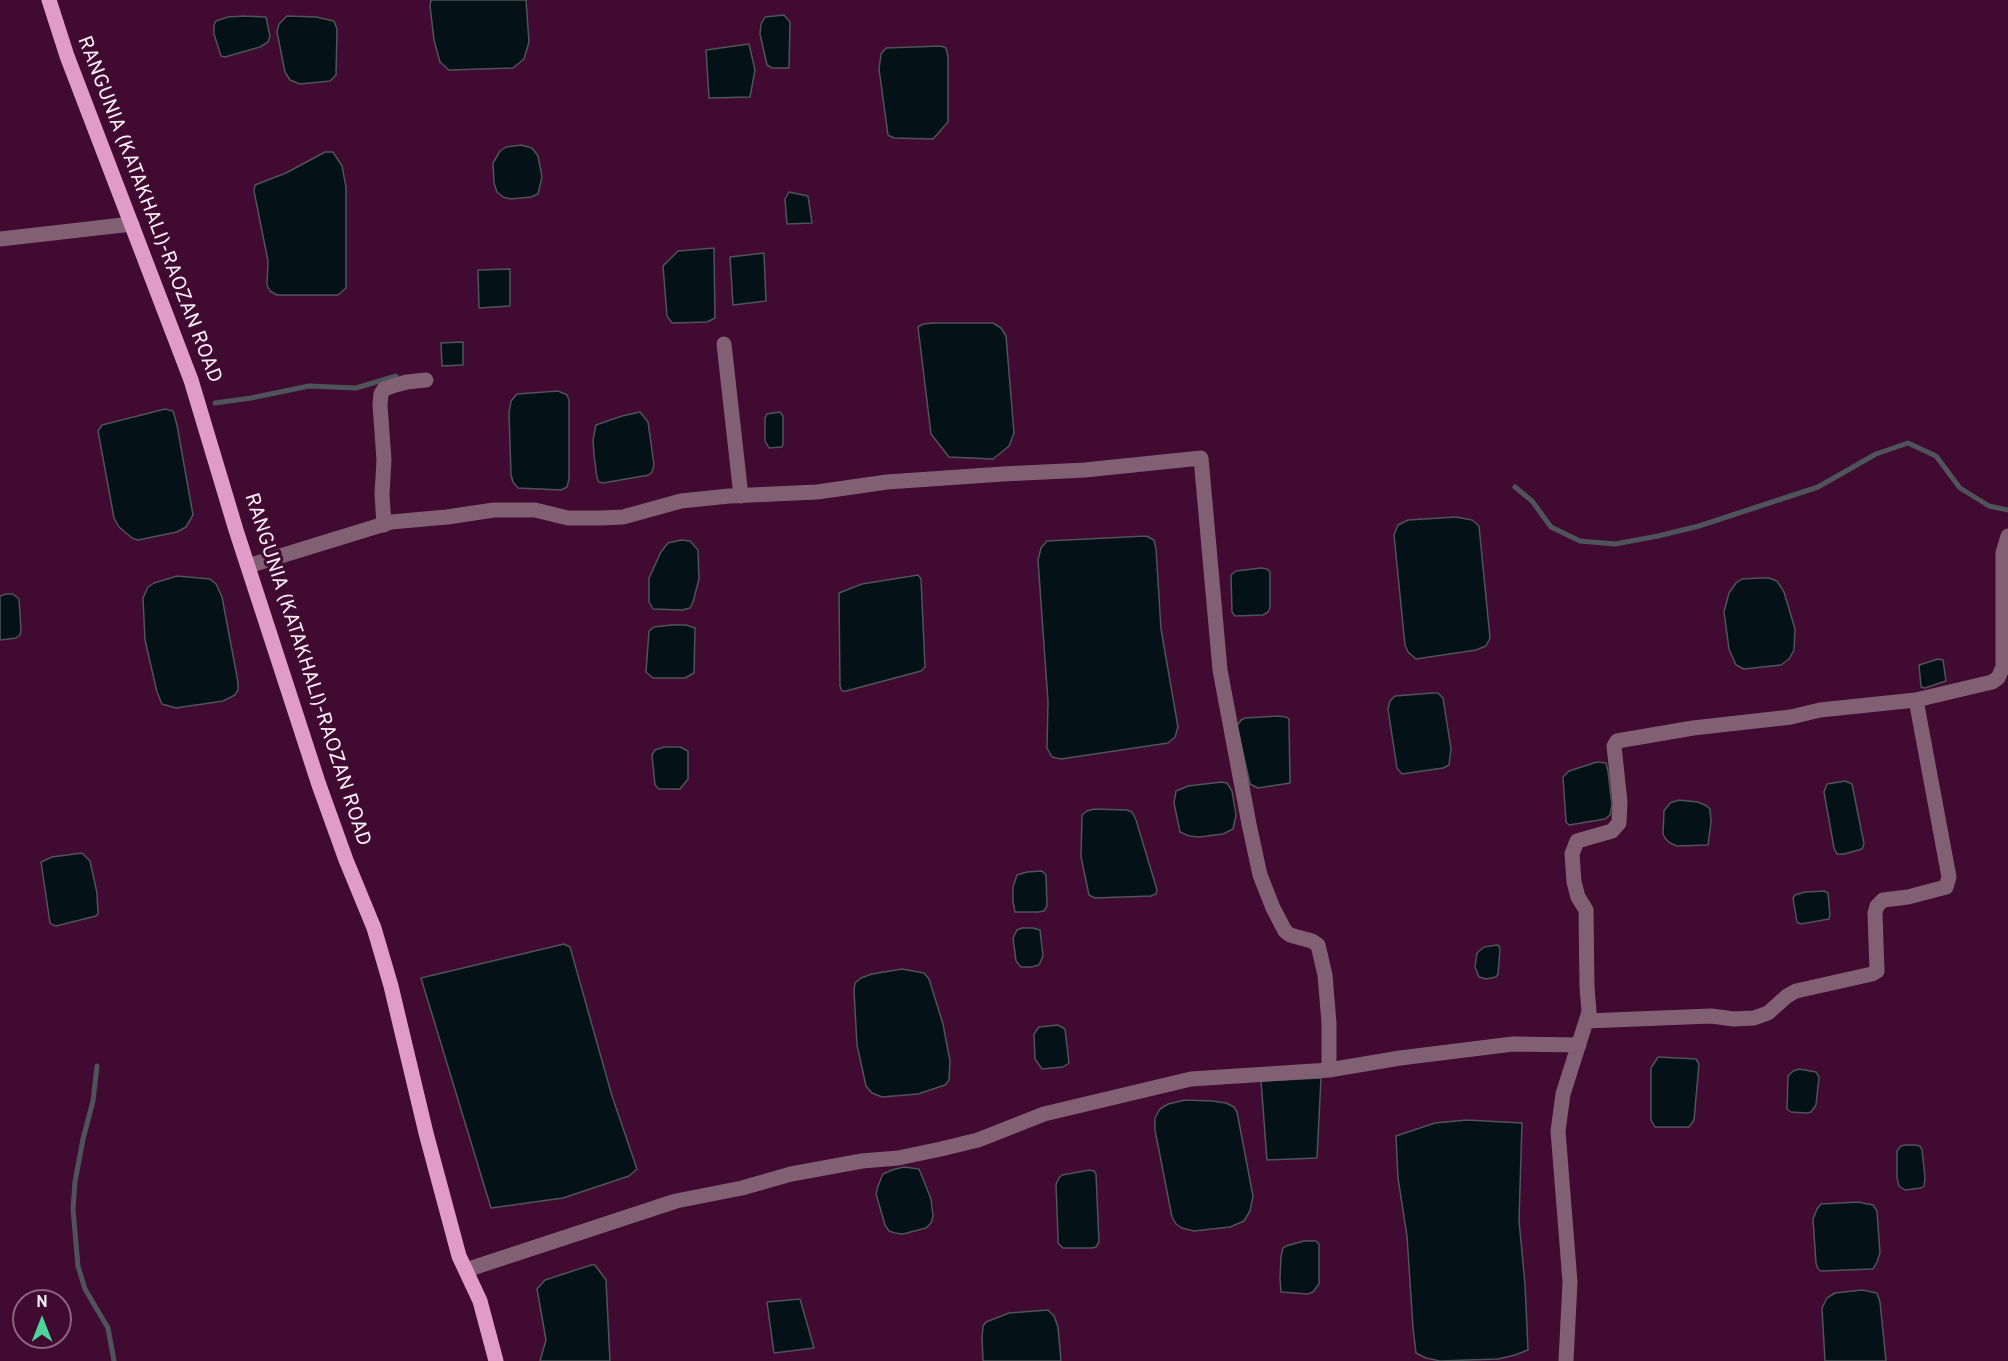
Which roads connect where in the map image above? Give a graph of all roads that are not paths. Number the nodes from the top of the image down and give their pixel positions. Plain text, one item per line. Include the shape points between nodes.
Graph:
1 (48, 0) edge
2 (132, 224) junction
3 (0, 239) edge
4 (724, 344) dead end
5 (426, 380) dead end
6 (741, 496) junction
7 (384, 525) junction
8 (2008, 536) edge
9 (248, 566) junction
10 (1916, 700) junction
11 (1586, 1021) junction
12 (1579, 1045) junction
13 (1329, 1070) junction
14 (466, 1270) junction
15 (496, 1361) edge
16 (1566, 1361) edge

1 - 2 main road, RANGUNIA (KATAKHALI)-RAOZAN ROAD
2 - 3 street
2 - 9 main road, RANGUNIA (KATAKHALI)-RAOZAN ROAD via 191,380
4 - 6 street
5 - 7 street via 396,385 381,394
6 - 7 street via 681,501 612,518 568,518 511,508
6 - 13 street via 1201,458 1220,670 1249,824 1260,875 1285,931 1318,945 1325,975
7 - 9 street
8 - 10 street via 2003,553 2001,672 1992,682
9 - 14 main road, RANGUNIA (KATAKHALI)-RAOZAN ROAD via 320,785 377,938 459,1256
10 - 11 street via 1820,710 1617,741 1614,746 1619,823 1612,831 1576,841 1572,854 1574,882 1586,910
10 - 11 street via 1949,877 1946,886 1883,900 1877,906 1877,971 1796,991 1768,1013 1754,1018
11 - 12 street
12 - 13 street via 1513,1044
12 - 16 street via 1563,1094 1558,1131 1570,1282
13 - 14 street via 1191,1079 1044,1114 978,1140 941,1149 791,1174 676,1201
14 - 15 main road, RANGUNIA (KATAKHALI)-RAOZAN ROAD via 480,1301

